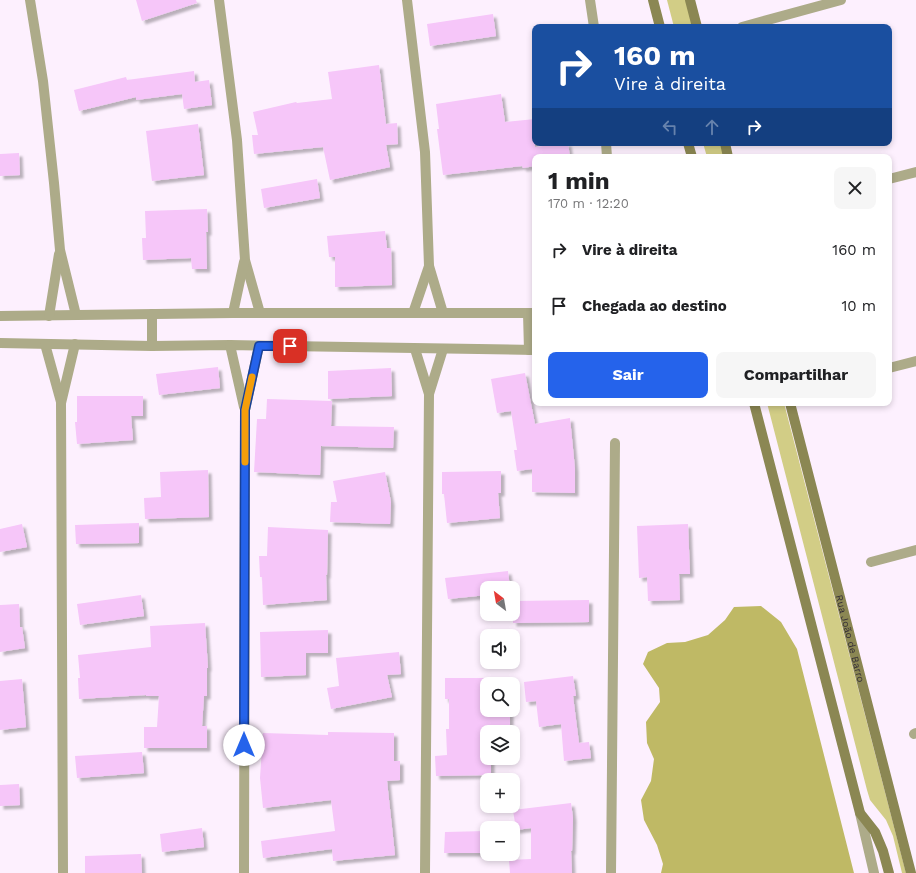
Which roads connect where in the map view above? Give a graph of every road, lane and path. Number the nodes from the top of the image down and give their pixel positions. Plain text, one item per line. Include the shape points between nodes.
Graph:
1 (30, 0) edge
2 (219, 0) edge
3 (407, 0) edge
4 (590, 0) edge
5 (653, 0) edge
6 (690, 0) edge
7 (841, 0) edge
8 (594, 24) edge
9 (659, 24) edge
10 (696, 24) edge
11 (753, 24) edge
12 (916, 172) edge
13 (892, 178) edge
14 (60, 250) junction
15 (245, 260) junction
16 (429, 266) junction
17 (233, 313) junction
18 (260, 313) junction
19 (413, 313) junction
20 (443, 313) junction
21 (532, 313) edge
22 (152, 314) junction
23 (76, 315) junction
24 (0, 316) edge
25 (49, 316) junction
26 (0, 344) edge
27 (45, 344) junction
28 (76, 344) junction
29 (230, 345) junction
30 (152, 346) junction
31 (259, 346) junction
32 (414, 348) junction
33 (443, 349) junction
34 (532, 350) edge
35 (916, 361) edge
36 (892, 367) edge
37 (429, 394) junction
38 (61, 403) junction
39 (755, 406) edge
40 (791, 406) edge
41 (245, 410) junction
42 (615, 444) dead end
43 (916, 550) edge
44 (871, 562) dead end
45 (860, 813) junction
46 (63, 873) edge
47 (244, 873) edge
48 (425, 873) edge
49 (610, 873) edge
50 (874, 873) edge
51 (889, 873) edge
52 (911, 873) edge

1 - 14 street via 43,80
2 - 15 street via 237,140
3 - 16 street via 425,152
4 - 8 street
5 - 9 street
6 - 10 street
7 - 11 street
12 - 13 street
14 - 23 street
14 - 25 street
15 - 17 street
15 - 18 street
16 - 19 street
16 - 20 street
17 - 18 street
17 - 22 street
18 - 19 street
19 - 20 street
20 - 21 street
21 - 34 street
22 - 23 street
22 - 30 street
23 - 25 street
24 - 25 street
26 - 27 street
27 - 28 street
27 - 38 street
28 - 30 street
28 - 38 street
29 - 30 street
29 - 31 street
29 - 41 street
31 - 32 street
31 - 41 street
32 - 33 street
32 - 37 street
33 - 34 street
33 - 37 street
35 - 36 street
37 - 48 street
38 - 46 street
39 - 45 street
40 - 52 street, Rua João de Barro
41 - 47 street
42 - 49 street
43 - 44 street
45 - 50 street
45 - 51 street via 875,832

